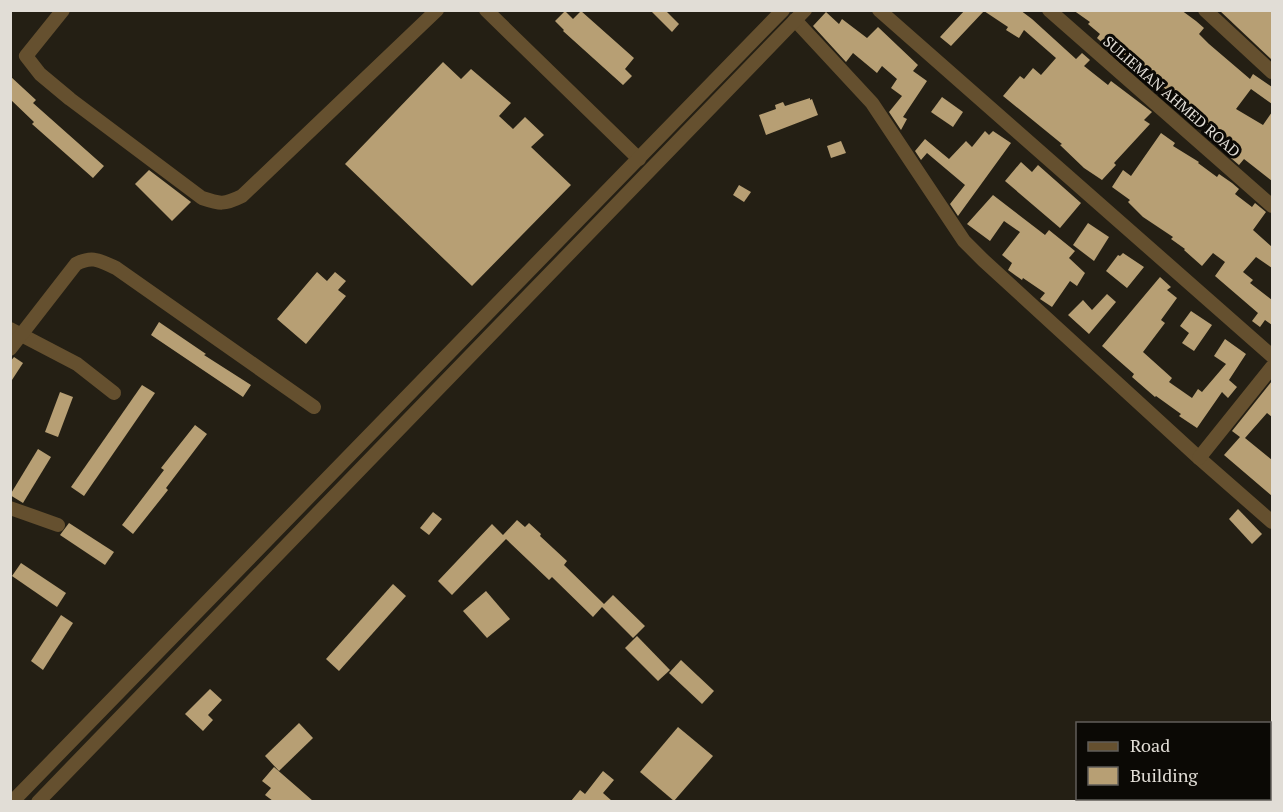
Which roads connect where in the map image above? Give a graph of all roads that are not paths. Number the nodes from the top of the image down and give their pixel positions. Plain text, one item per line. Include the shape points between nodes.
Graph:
1 (63, 10) edge
2 (437, 10) edge
3 (486, 10) edge
4 (783, 10) edge
5 (879, 10) edge
6 (1049, 10) edge
7 (1205, 10) edge
8 (800, 15) edge
9 (1272, 72) edge
10 (639, 159) junction
11 (1272, 206) edge
12 (16, 333) edge
13 (10, 349) edge
14 (1272, 356) edge
15 (1272, 367) edge
16 (114, 393) dead end
17 (314, 408) dead end
18 (1199, 458) junction
19 (10, 508) edge
20 (1272, 522) edge
21 (58, 525) dead end
22 (12, 801) edge
23 (38, 801) edge

1 - 2 street via 26,56 40,74 202,198 228,203 242,196
3 - 10 street
4 - 10 street
5 - 14 street
6 - 11 street, SULIEMAN AHMED ROAD
7 - 9 street
8 - 18 street via 872,103 964,241
8 - 23 street
10 - 22 street
12 - 13 street
12 - 16 street via 77,364
12 - 17 street via 76,264 96,259 116,268
15 - 18 street
18 - 20 street
19 - 21 street

